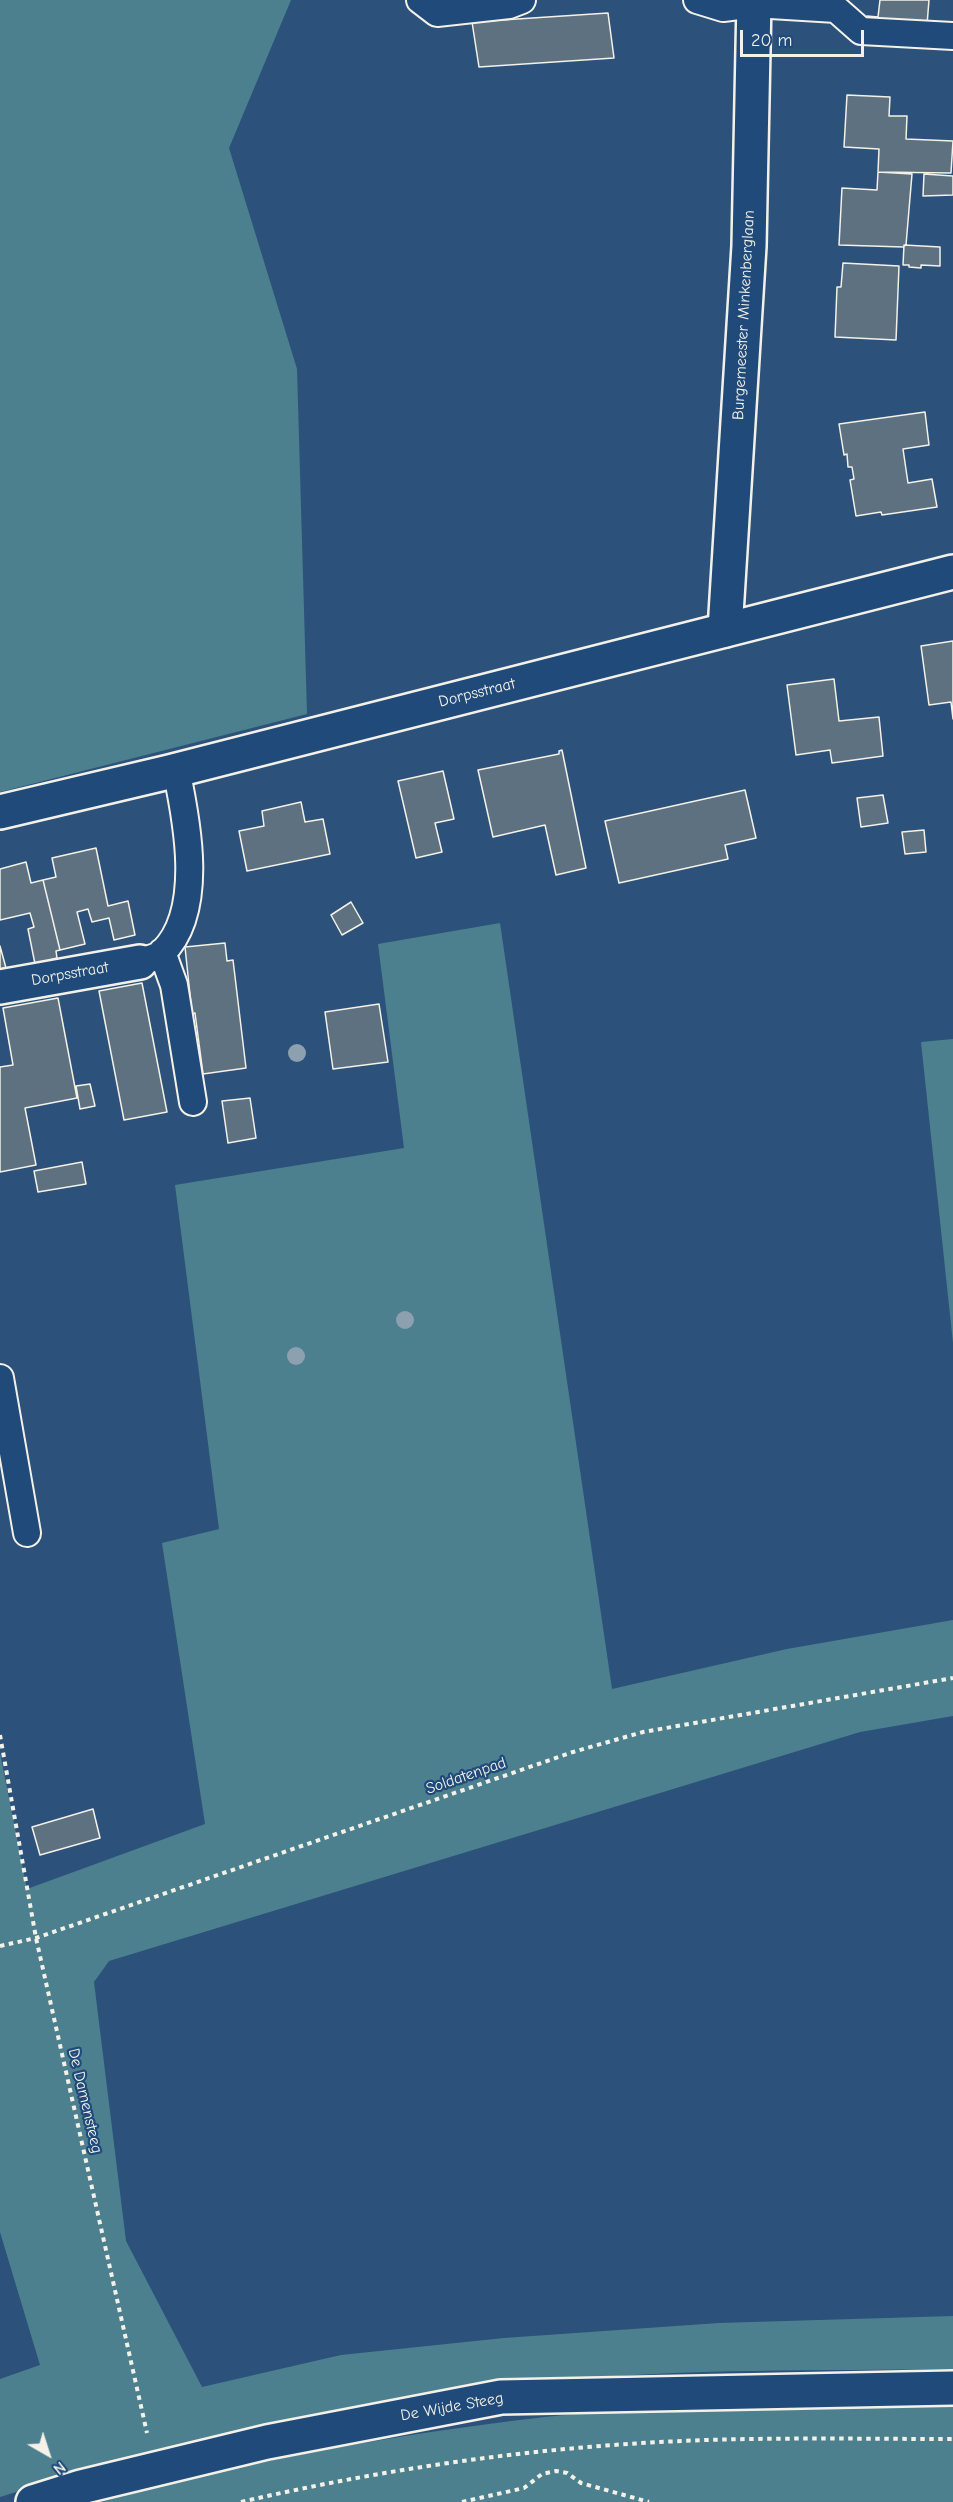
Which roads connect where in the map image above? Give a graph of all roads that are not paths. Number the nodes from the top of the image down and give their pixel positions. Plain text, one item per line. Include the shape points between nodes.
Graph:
1 (420, 0) edge
2 (522, 0) edge
3 (697, 0) edge
4 (754, 2) edge
5 (953, 36) edge
6 (953, 572) edge
7 (725, 630) junction
8 (176, 769) junction
9 (0, 812) edge
10 (151, 957) junction
11 (0, 987) edge
12 (194, 1102) dead end
13 (0, 1378) edge
14 (27, 1533) dead end
15 (953, 2388) edge
16 (33, 2502) edge

1 - 2 lane via 437,13
3 - 4 lane via 723,8
4 - 5 lane via 836,9 861,31
4 - 7 street, Burgemeester Minkenberglaan via 749,246
6 - 7 street, Dorpsstraat
7 - 8 street, Dorpsstraat
8 - 9 street, Dorpsstraat
8 - 10 lane via 186,815 190,880 181,925
10 - 11 street, Dorpsstraat
10 - 12 lane via 174,985
13 - 14 lane
15 - 16 street, De Wijde Steeg via 501,2397 267,2442

